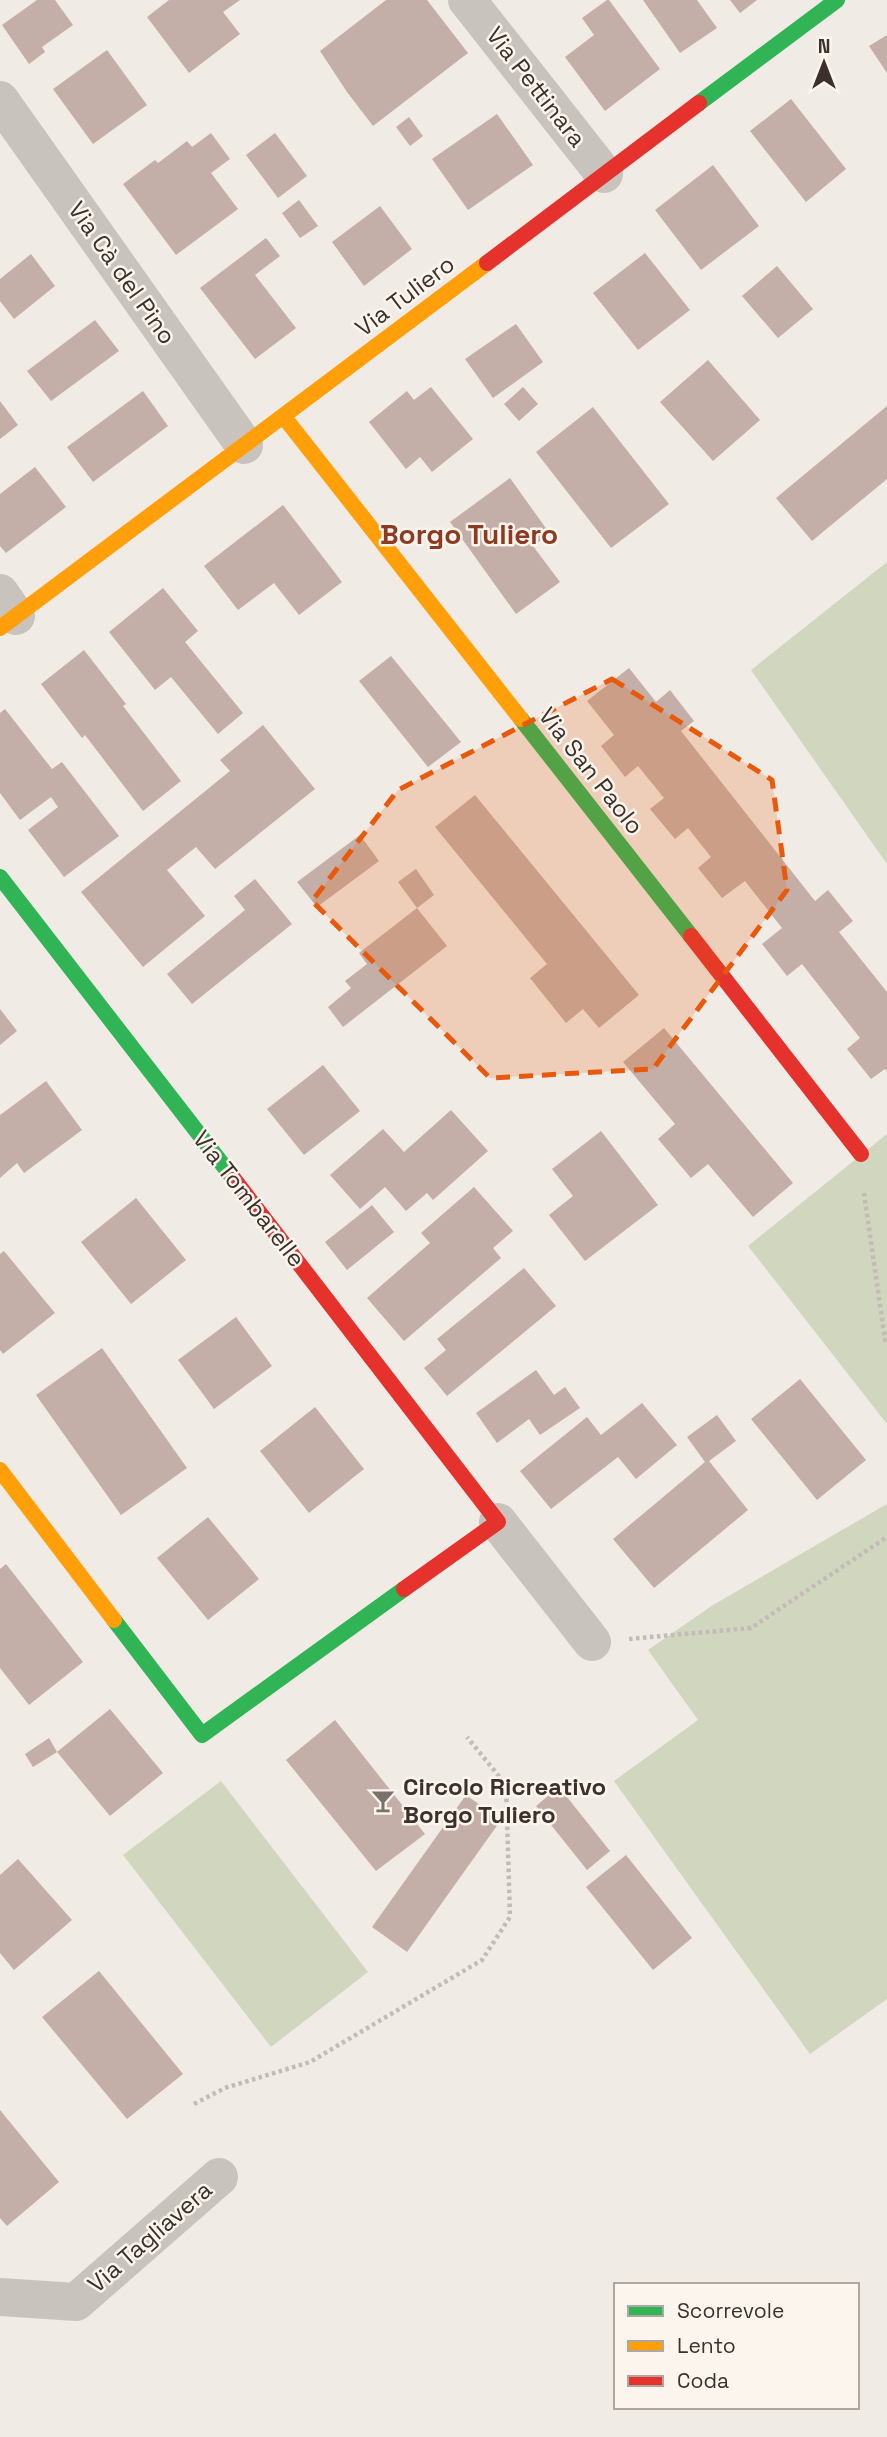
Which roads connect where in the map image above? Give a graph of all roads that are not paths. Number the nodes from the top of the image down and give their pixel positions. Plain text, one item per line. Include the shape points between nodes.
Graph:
1 (467, 0) edge
2 (837, 0) edge
3 (0, 100) edge
4 (604, 174) junction
5 (284, 417) junction
6 (244, 445) junction
7 (5, 612) edge
8 (0, 877) edge
9 (861, 1154) road end
10 (0, 1470) edge
11 (498, 1522) junction
12 (592, 1642) road end
13 (219, 2177) dead end
14 (0, 2297) edge

1 - 4 street, Via Pettinara
2 - 4 street, Via Tuliero
3 - 6 street, Via Cà del Pino
4 - 5 street, Via Tuliero
5 - 6 street, Via Tuliero
5 - 9 street, Via San Paolo
6 - 7 street, Via Tuliero
8 - 11 street, Via Tombarelle
10 - 11 street via 202,1735
11 - 12 street, Via Tombarelle
13 - 14 street, Via Tagliavera via 76,2302

